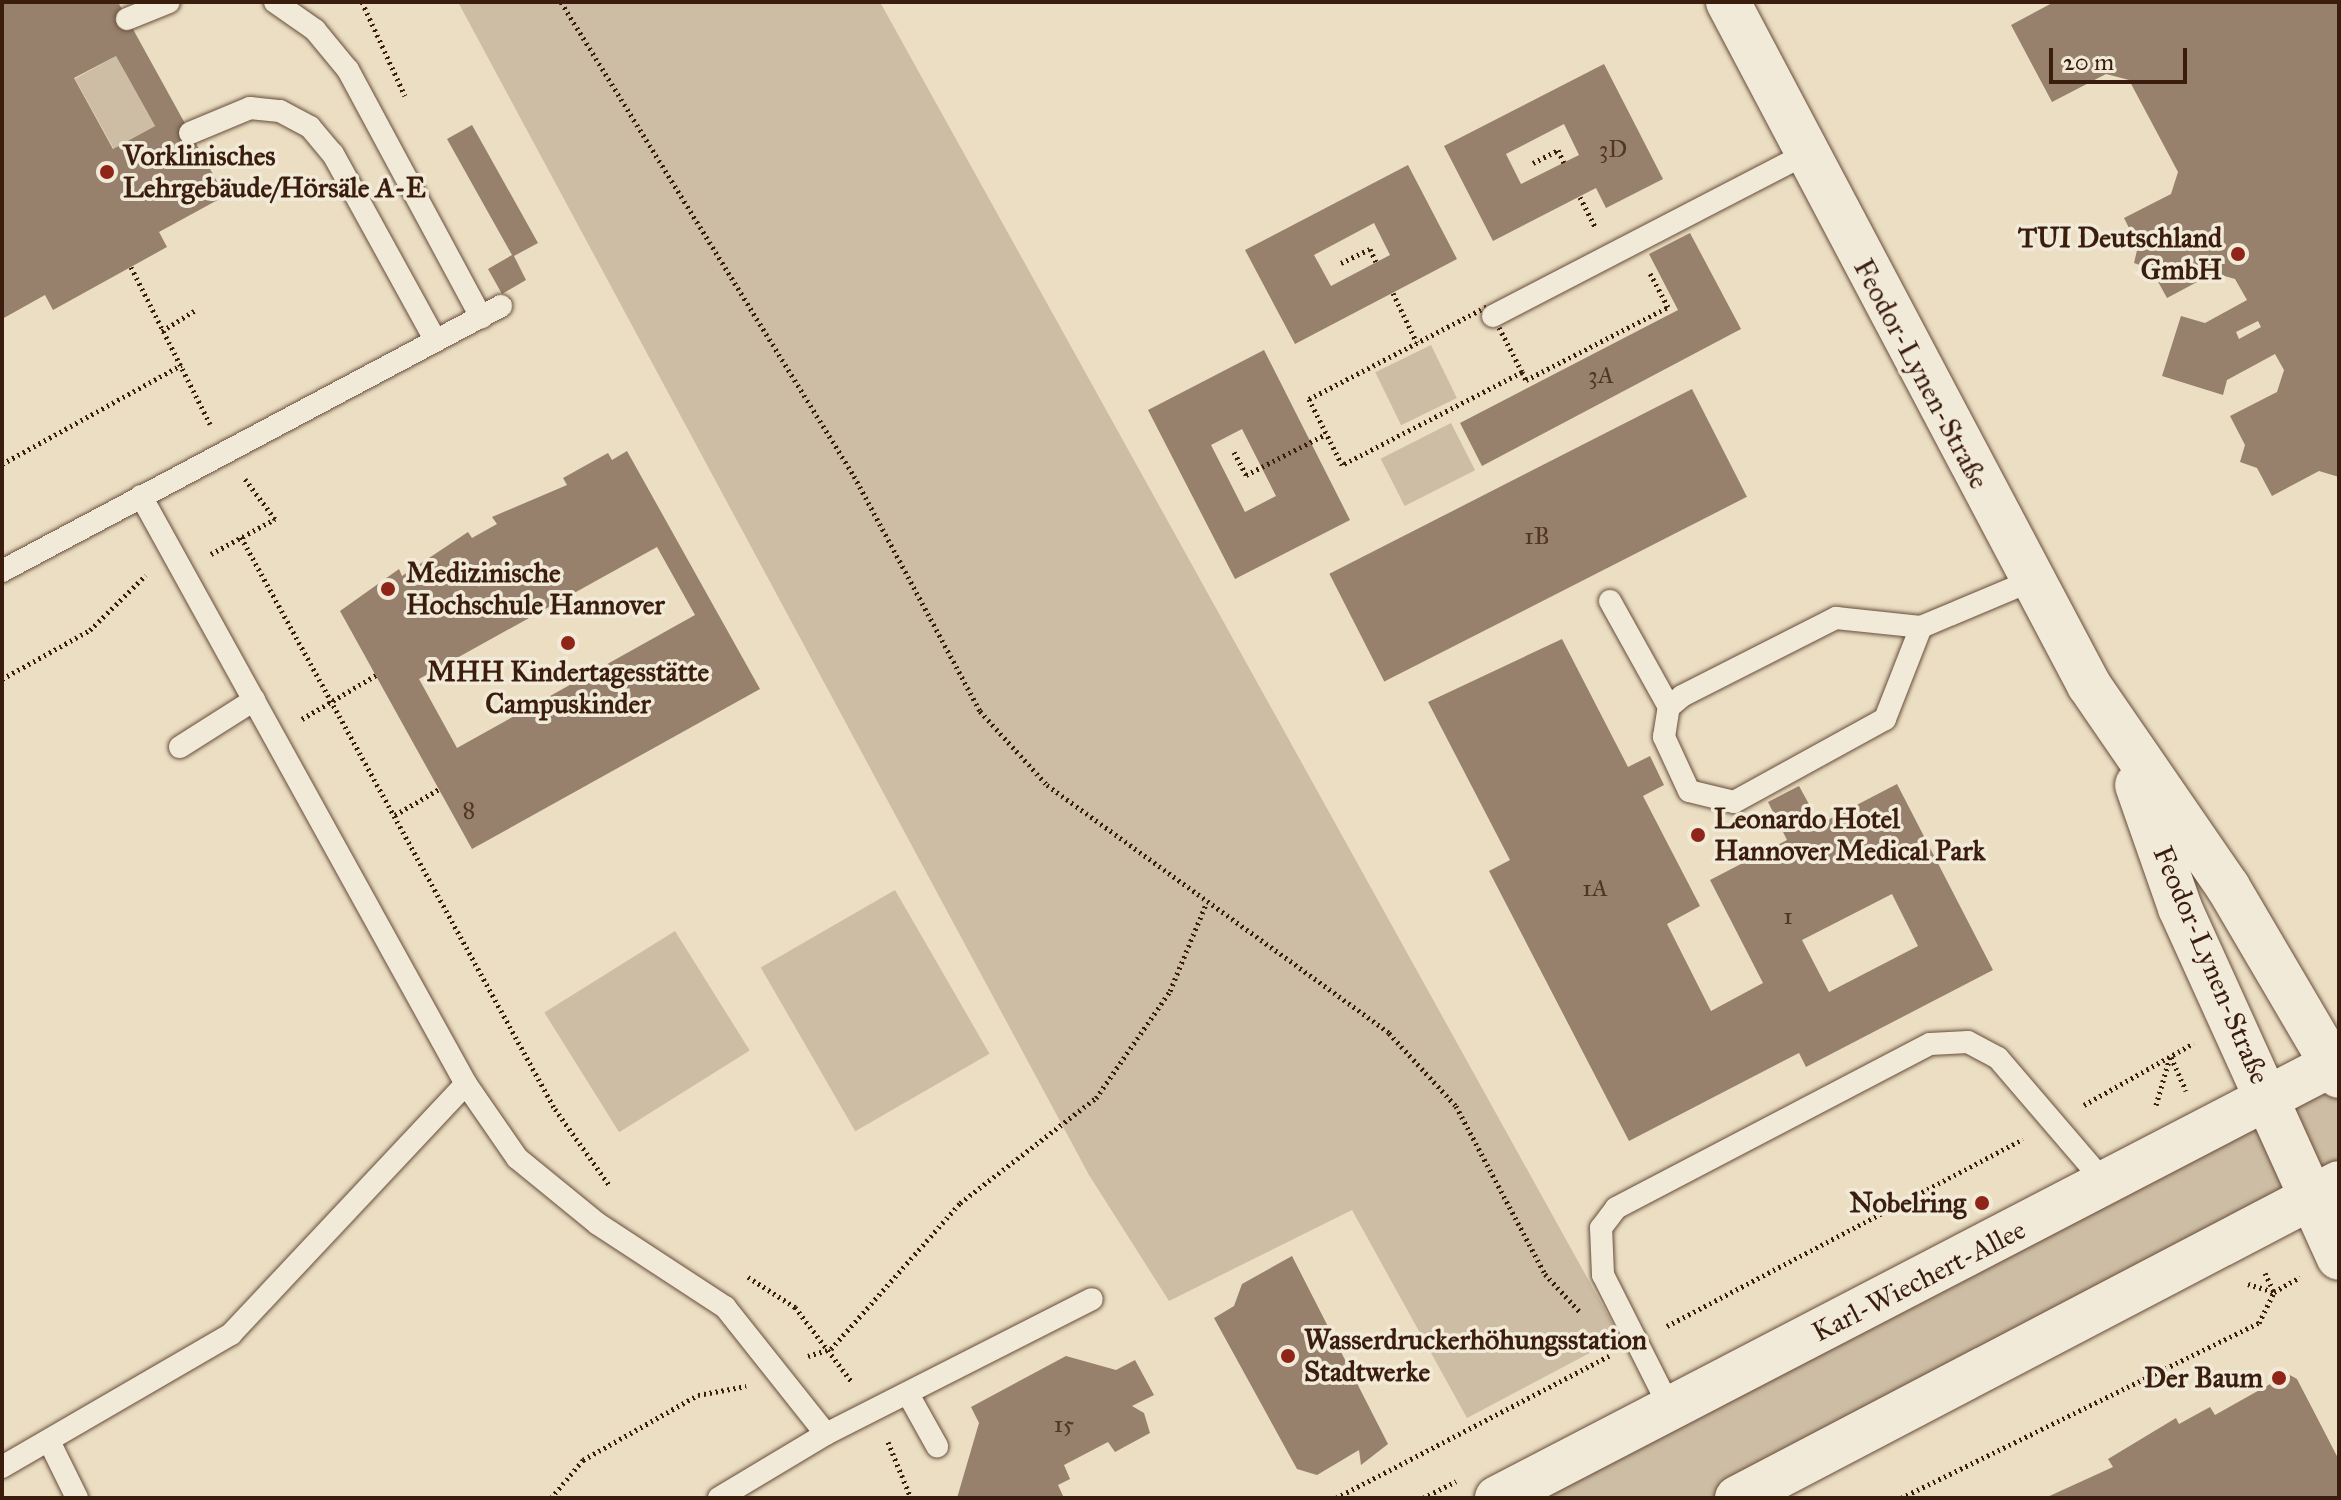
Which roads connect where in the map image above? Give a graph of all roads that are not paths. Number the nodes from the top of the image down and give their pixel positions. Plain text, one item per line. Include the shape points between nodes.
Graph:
1 (169, 2) edge
2 (275, 2) edge
3 (1728, 2) edge
4 (127, 19) dead end
5 (190, 133) dead end
6 (1805, 154) junction
7 (501, 306) dead end
8 (1493, 316) road end
9 (481, 317) junction
10 (436, 341) junction
11 (141, 496) junction
12 (2, 571) edge
13 (2033, 580) junction
14 (1610, 601) dead end
15 (1921, 627) junction
16 (254, 700) junction
17 (1669, 707) junction
18 (2121, 742) junction
19 (180, 747) dead end
20 (2337, 1067) edge
21 (466, 1084) junction
22 (2268, 1099) junction
23 (2106, 1184) junction
24 (2324, 1190) edge
25 (2339, 1258) edge
26 (1092, 1299) dead end
27 (908, 1394) junction
28 (1670, 1408) junction
29 (826, 1434) junction
30 (49, 1441) junction
31 (937, 1446) dead end
32 (2, 1467) edge
33 (77, 1498) edge
34 (719, 1498) edge
35 (1497, 1498) edge
36 (1737, 1498) edge

1 - 4 lane
2 - 9 lane via 315,30 348,70
3 - 6 street, Feodor-Lynen-Straße
5 - 10 lane via 250,108 280,111 310,127 333,154
6 - 8 lane
6 - 13 street, Feodor-Lynen-Straße
7 - 9 lane
9 - 10 lane
10 - 11 lane
11 - 12 lane
11 - 16 lane
13 - 15 lane
13 - 18 street, Feodor-Lynen-Straße
14 - 17 lane
15 - 17 lane via 1836,618
15 - 17 lane via 1885,719 1734,802 1689,791 1664,737
16 - 19 lane
16 - 21 lane
18 - 20 street, Feodor-Lynen-Straße via 2228,887
18 - 22 street, Feodor-Lynen-Straße via 2180,908
20 - 22 street, Karl-Wiechert-Allee
21 - 29 lane via 517,1158 598,1224 725,1307
21 - 30 lane via 231,1334
22 - 23 street, Karl-Wiechert-Allee
22 - 24 street
23 - 28 street, Karl-Wiechert-Allee
23 - 28 lane via 2056,1121 1983,1049 1930,1044 1616,1208 1601,1228 1599,1253 1624,1353
24 - 25 street
24 - 36 street
26 - 27 lane
27 - 29 lane
27 - 31 lane
28 - 35 street, Karl-Wiechert-Allee
29 - 34 lane
30 - 32 lane
30 - 33 lane

